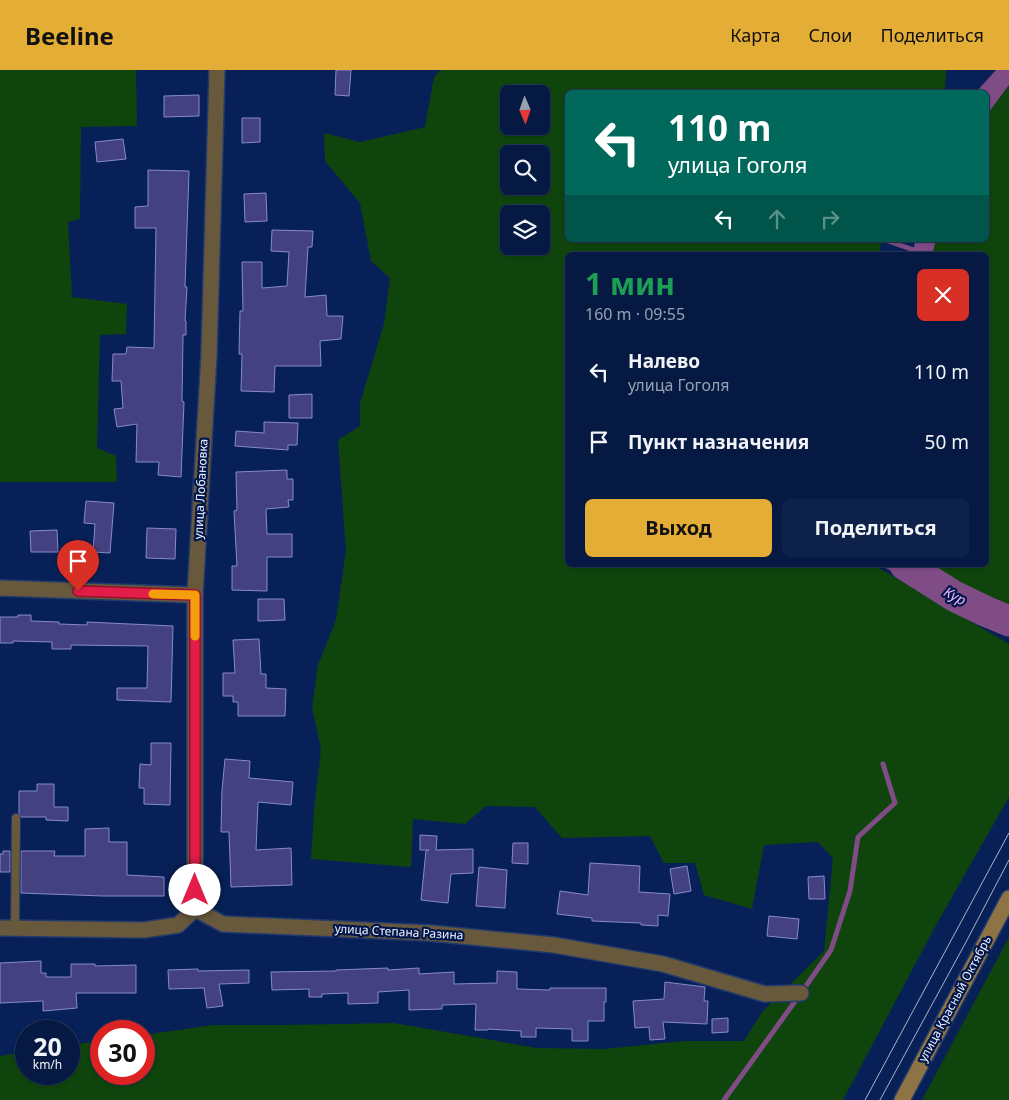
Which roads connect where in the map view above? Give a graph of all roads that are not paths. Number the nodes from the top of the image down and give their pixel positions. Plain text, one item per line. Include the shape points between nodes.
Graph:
1 (217, 70) edge
2 (0, 588) edge
3 (195, 595) junction
4 (16, 818) dead end
5 (1009, 898) edge
6 (195, 909) junction
7 (7, 928) edge
8 (801, 993) dead end
9 (902, 1100) edge

1 - 3 street, улица Лобановка via 209,355
2 - 3 street
3 - 6 street, улица Лобановка
4 - 7 lane
5 - 9 main road, улица Красный Октябрь
6 - 7 street via 178,925 144,930
6 - 8 street, улица Степана Разина via 223,924 430,933 554,945 663,964 765,994

